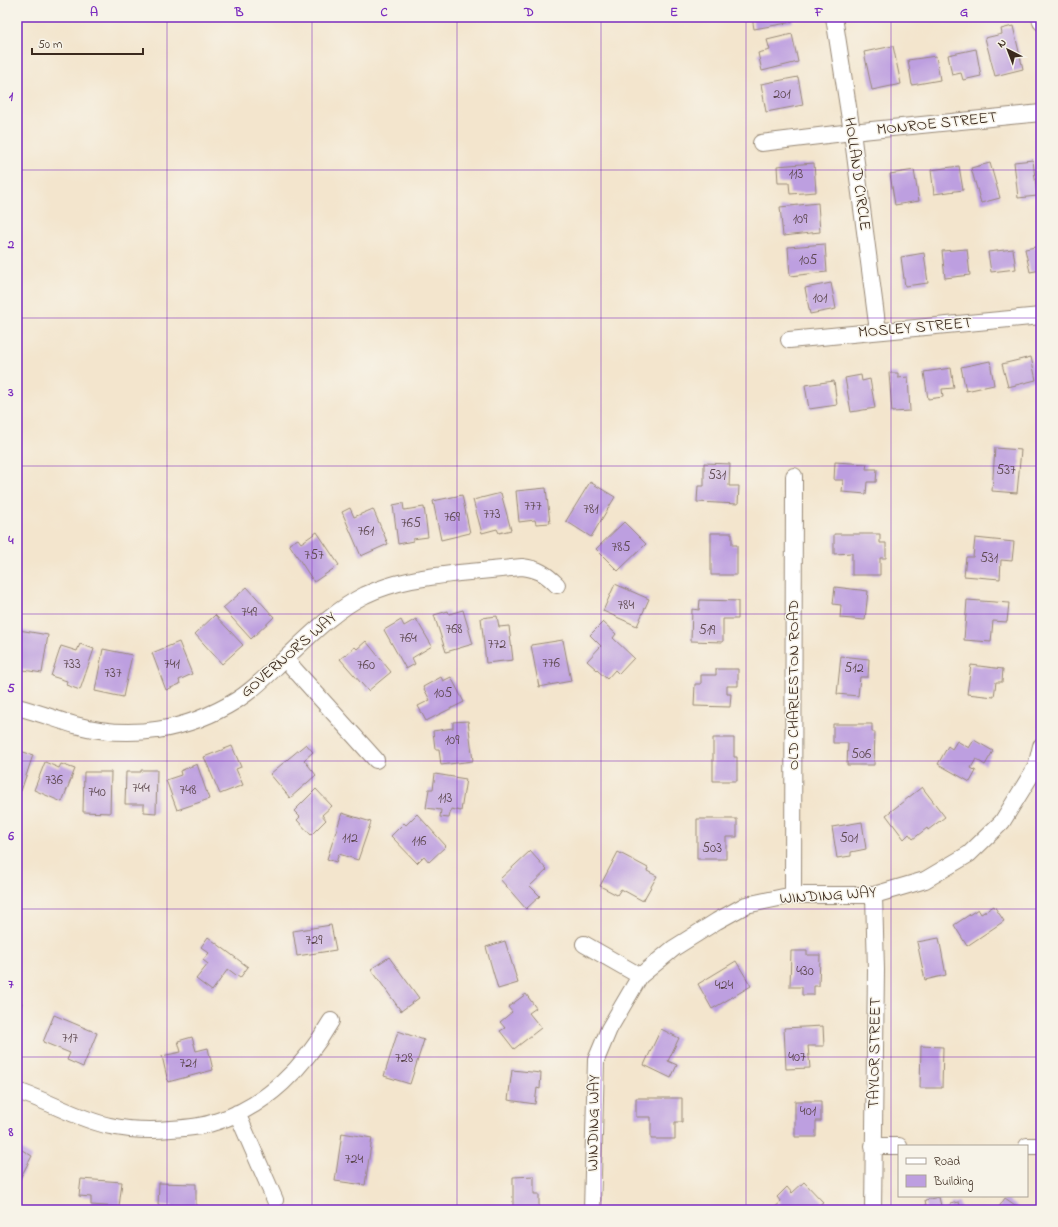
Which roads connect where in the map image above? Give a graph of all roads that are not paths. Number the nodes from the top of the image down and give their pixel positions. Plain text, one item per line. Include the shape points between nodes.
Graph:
1 (834, 17) edge
2 (1040, 17) edge
3 (1041, 22) edge
4 (1041, 113) edge
5 (852, 132) junction
6 (761, 143) dead end
7 (1041, 316) edge
8 (878, 330) junction
9 (788, 340) dead end
10 (794, 476) dead end
11 (557, 585) dead end
12 (285, 659) junction
13 (17, 707) edge
14 (1041, 746) edge
15 (376, 760) dead end
16 (794, 895) junction
17 (874, 895) junction
18 (584, 944) dead end
19 (640, 976) junction
20 (331, 1021) dead end
21 (17, 1091) edge
22 (237, 1114) junction
23 (873, 1146) junction
24 (898, 1146) edge
25 (1028, 1146) edge
26 (1041, 1146) edge
27 (275, 1200) dead end
28 (592, 1210) edge
29 (873, 1210) edge

1 - 5 street, HOLLAND CIRCLE
2 - 3 street
4 - 5 street, MONROE STREET
5 - 6 street, MONROE STREET
5 - 8 street, HOLLAND CIRCLE
7 - 8 street, MOSLEY STREET
8 - 9 street, MOSLEY STREET
10 - 16 street, OLD CHARLESTON ROAD
11 - 12 street, GOVERNOR'S WAY via 536,569 522,567 409,580 364,596 342,609
12 - 13 street, GOVERNOR'S WAY via 238,699 219,710 174,728 130,732 102,730 75,725
12 - 15 street
14 - 17 street, WINDING WAY via 1036,767 1002,822 969,854 925,880
16 - 17 street, WINDING WAY
16 - 19 street, WINDING WAY via 746,906 717,921 674,948
17 - 23 street, TAYLOR STREET via 876,970
18 - 19 street
19 - 28 street, WINDING WAY via 609,1029 596,1060
20 - 22 street via 305,1060 260,1101
21 - 22 street via 84,1118 125,1129 191,1128
22 - 27 street
23 - 24 street
23 - 29 street, TAYLOR STREET
25 - 26 street

